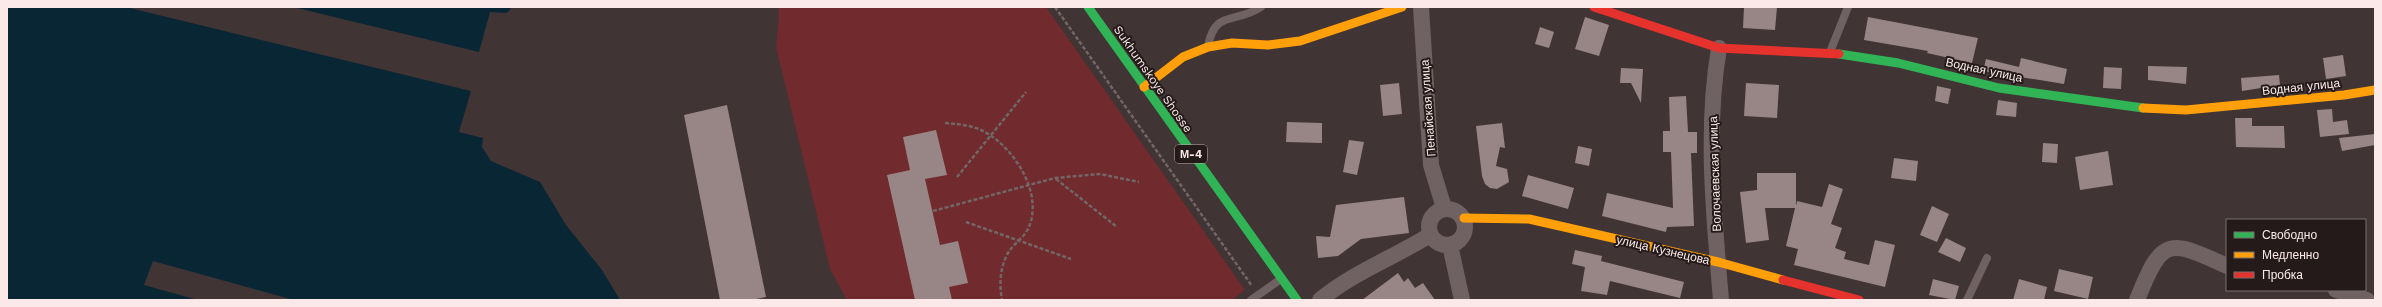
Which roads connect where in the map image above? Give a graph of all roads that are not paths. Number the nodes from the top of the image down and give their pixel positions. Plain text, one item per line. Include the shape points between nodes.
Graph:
1 (1088, 7) edge
2 (1261, 7) edge
3 (1402, 7) edge
4 (1421, 7) edge
5 (1594, 7) edge
6 (1848, 7) edge
7 (1208, 47) junction
8 (1719, 48) junction
9 (1830, 52) junction
10 (1144, 87) junction
11 (2375, 90) edge
12 (1444, 208) junction
13 (1464, 218) junction
14 (1430, 235) junction
15 (1450, 245) junction
16 (1987, 258) dead end
17 (1718, 262) junction
18 (2226, 266) edge
19 (1281, 278) junction
20 (2339, 291) edge
21 (1251, 300) edge
22 (1297, 300) edge
23 (1320, 300) edge
24 (1462, 300) edge
25 (1721, 300) edge
26 (1859, 300) edge
27 (1967, 300) edge
28 (2137, 300) edge
29 (2367, 300) edge

1 - 10 main road, Sukhumskoye Shosse / М-4
2 - 7 lane via 1238,17 1220,21 1211,32
3 - 7 main road via 1300,41 1268,45 1232,43
4 - 12 street, Пенайская улица via 1431,165
5 - 8 main road, Водная улица
6 - 9 lane
7 - 10 main road via 1183,57
8 - 9 main road, Водная улица
8 - 17 street, Волочаевская улица via 1714,78 1712,158
9 - 11 main road, Водная улица via 1898,63 1998,88 2144,108 2186,110
10 - 19 main road, Sukhumskoye Shosse / М-4
12 - 13 street via 1452,208
12 - 14 street via 1436,211 1430,218
13 - 15 street via 1464,235 1458,242
13 - 17 main road, улица Кузнецова via 1529,220
14 - 15 street via 1442,245
14 - 23 street via 1399,254 1356,274
15 - 24 street
16 - 27 lane
17 - 25 street, Волочаевская улица
17 - 26 main road, улица Кузнецова
18 - 28 street via 2183,248 2177,247 2162,252 2150,266
19 - 21 lane
19 - 22 main road, Sukhumskoye Shosse / М-4
20 - 29 street

